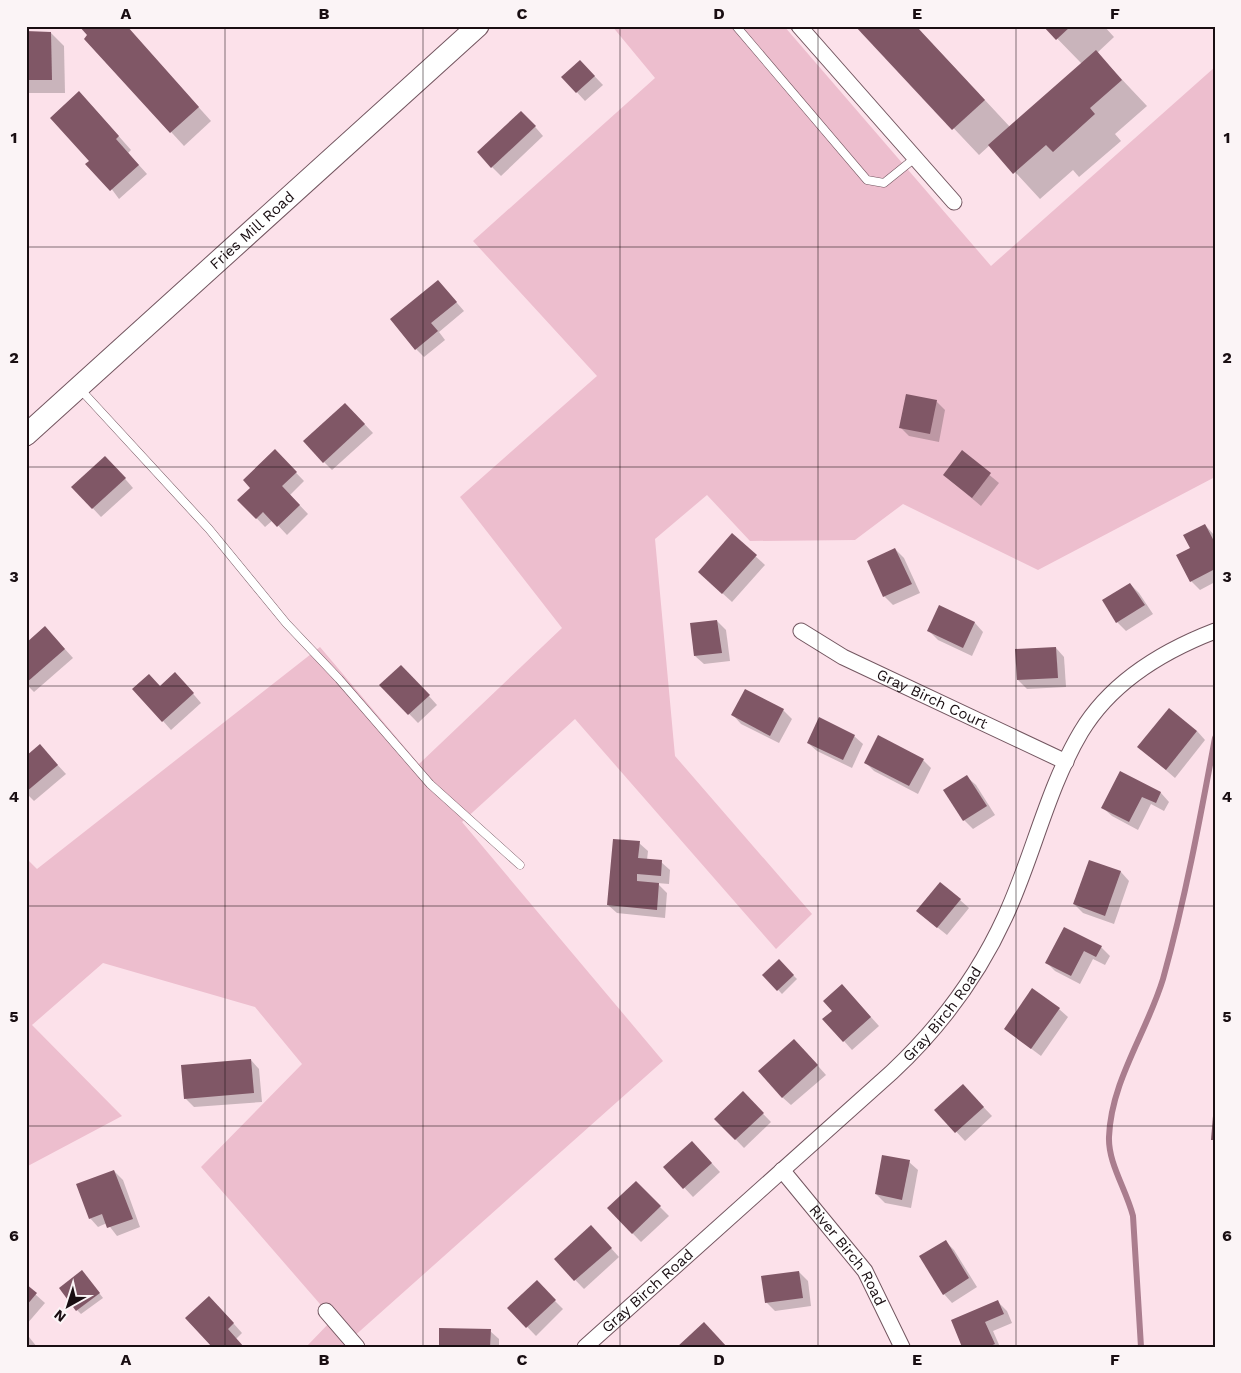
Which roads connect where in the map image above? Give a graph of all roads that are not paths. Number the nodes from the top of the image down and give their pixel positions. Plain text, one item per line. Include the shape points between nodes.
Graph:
1 (478, 26) edge
2 (736, 26) edge
3 (799, 26) edge
4 (915, 158) junction
5 (954, 202) dead end
6 (79, 388) junction
7 (26, 435) edge
8 (801, 631) dead end
9 (1215, 631) edge
10 (1066, 762) junction
11 (520, 865) dead end
12 (782, 1170) junction
13 (326, 1311) dead end
14 (357, 1347) edge
15 (585, 1347) edge
16 (902, 1347) edge

1 - 6 main road, Fries Mill Road
2 - 4 lane via 868,180 884,183
3 - 4 street
4 - 5 street
6 - 7 main road, Fries Mill Road
6 - 11 lane via 209,529 286,623 339,678 430,784
8 - 10 street, Gray Birch Court via 843,657
9 - 10 street, Gray Birch Road via 1154,660 1113,692 1082,730
10 - 12 street, Gray Birch Road via 1005,918 956,1002 904,1061
12 - 15 street, Gray Birch Road
12 - 16 street, River Birch Road via 865,1271
13 - 14 street

